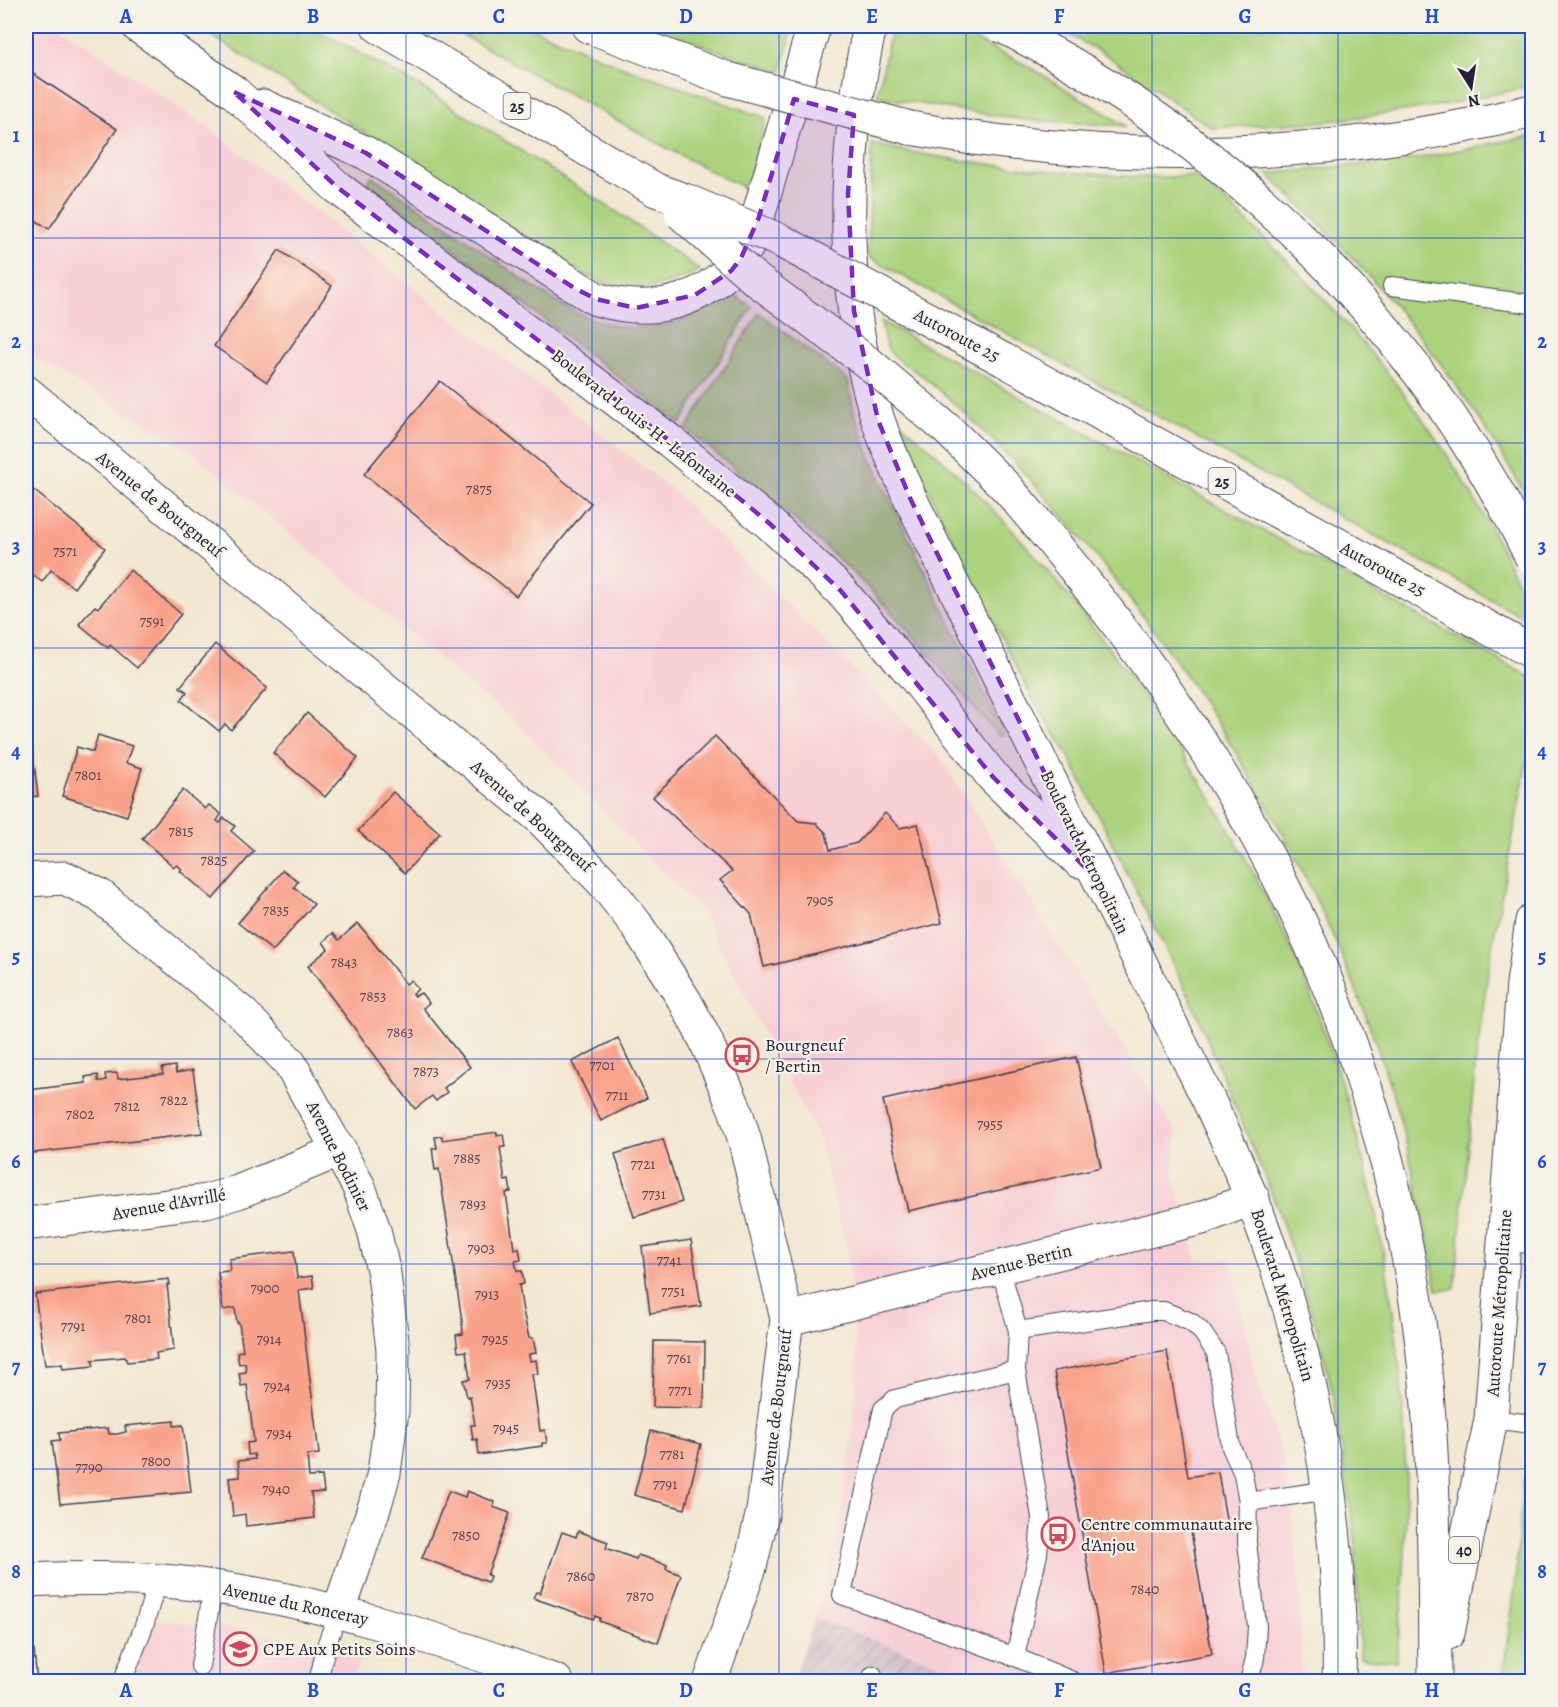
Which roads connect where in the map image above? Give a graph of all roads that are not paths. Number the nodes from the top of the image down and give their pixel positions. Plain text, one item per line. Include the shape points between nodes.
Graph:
1 (138, 26) edge
2 (378, 26) edge
3 (588, 26) edge
4 (814, 26) edge
5 (870, 26) edge
6 (1002, 26) edge
7 (234, 93) junction
8 (1533, 111) edge
9 (684, 207) junction
10 (1392, 286) dead end
11 (1533, 304) edge
12 (26, 392) edge
13 (1533, 558) edge
14 (1533, 652) edge
15 (1096, 878) junction
16 (26, 880) edge
17 (1533, 921) edge
18 (340, 1150) junction
19 (1533, 1183) edge
20 (1253, 1198) junction
21 (26, 1224) edge
22 (1000, 1267) junction
23 (787, 1319) junction
24 (1018, 1331) junction
25 (1016, 1370) junction
26 (1491, 1419) junction
27 (1533, 1424) edge
28 (1329, 1490) junction
29 (1248, 1502) junction
30 (26, 1580) edge
31 (157, 1582) junction
32 (213, 1587) junction
33 (339, 1611) junction
34 (1015, 1657) junction
35 (200, 1666) dead end
36 (122, 1682) edge
37 (318, 1682) edge
38 (556, 1682) edge
39 (710, 1682) edge
40 (1075, 1682) edge
41 (1249, 1682) edge
42 (1339, 1682) edge
43 (1436, 1682) edge

1 - 7 main road, Boulevard Louis-H.-Lafontaine
2 - 9 main road, 25
3 - 8 main road, bridge via 728,79 910,128 1007,144 1164,153 1230,152 1403,137
4 - 7 main road via 759,217 741,258 713,285 686,299 657,306 636,308 596,299 576,289 366,153
5 - 15 main road, Boulevard Métropolitain via 856,101 848,194 854,311 869,387 910,498
6 - 13 main road, bridge via 1068,61 1157,119 1243,184 1312,249 1382,324 1443,404
7 - 15 main road, Boulevard Louis-H.-Lafontaine via 337,187 670,441 769,522 848,598 993,777
9 - 14 main road, Autoroute 25 / 25, bridge via 781,241
9 - 43 main road, bridge via 754,278 948,430 1069,559 1119,623 1216,765 1290,897 1349,1035 1368,1092 1386,1157 1417,1311 1429,1452
10 - 11 lane
12 - 23 main road, Avenue de Bourgneuf via 538,816 603,882 636,924 685,1001 731,1100 754,1175
15 - 20 main road, Boulevard Métropolitain via 1209,1101
16 - 18 main road, Avenue Bodinier via 64,878 99,895 243,1014 289,1062
17 - 26 main road, Autoroute Métropolitaine / 40 via 1523,984
18 - 21 main road, Avenue d'Avrillé via 206,1201
18 - 33 main road, Avenue Bodinier via 359,1187 380,1252 391,1317 393,1381 384,1473
19 - 26 main road
20 - 22 main road, Avenue Bertin via 1202,1218
20 - 28 main road, Boulevard Métropolitain via 1299,1340
22 - 23 main road, Avenue Bertin
22 - 24 lane
23 - 39 main road, Avenue de Bourgneuf via 763,1511 750,1567
24 - 25 lane
24 - 29 lane via 1152,1311 1178,1315 1191,1322 1216,1353 1231,1447 1243,1474
25 - 34 lane via 1041,1517 1038,1554
25 - 34 lane via 895,1399 883,1409 842,1595
26 - 27 lane
26 - 43 main road, Autoroute Métropolitaine / 40
28 - 29 lane
28 - 42 main road, Boulevard Métropolitain via 1338,1592
29 - 41 lane via 1247,1542 1257,1626
30 - 31 main road, Avenue du Ronceray
31 - 32 main road, Avenue du Ronceray
31 - 36 lane
32 - 33 main road, Avenue du Ronceray
32 - 35 lane
33 - 37 lane
33 - 38 main road, Avenue du Ronceray
34 - 40 lane

